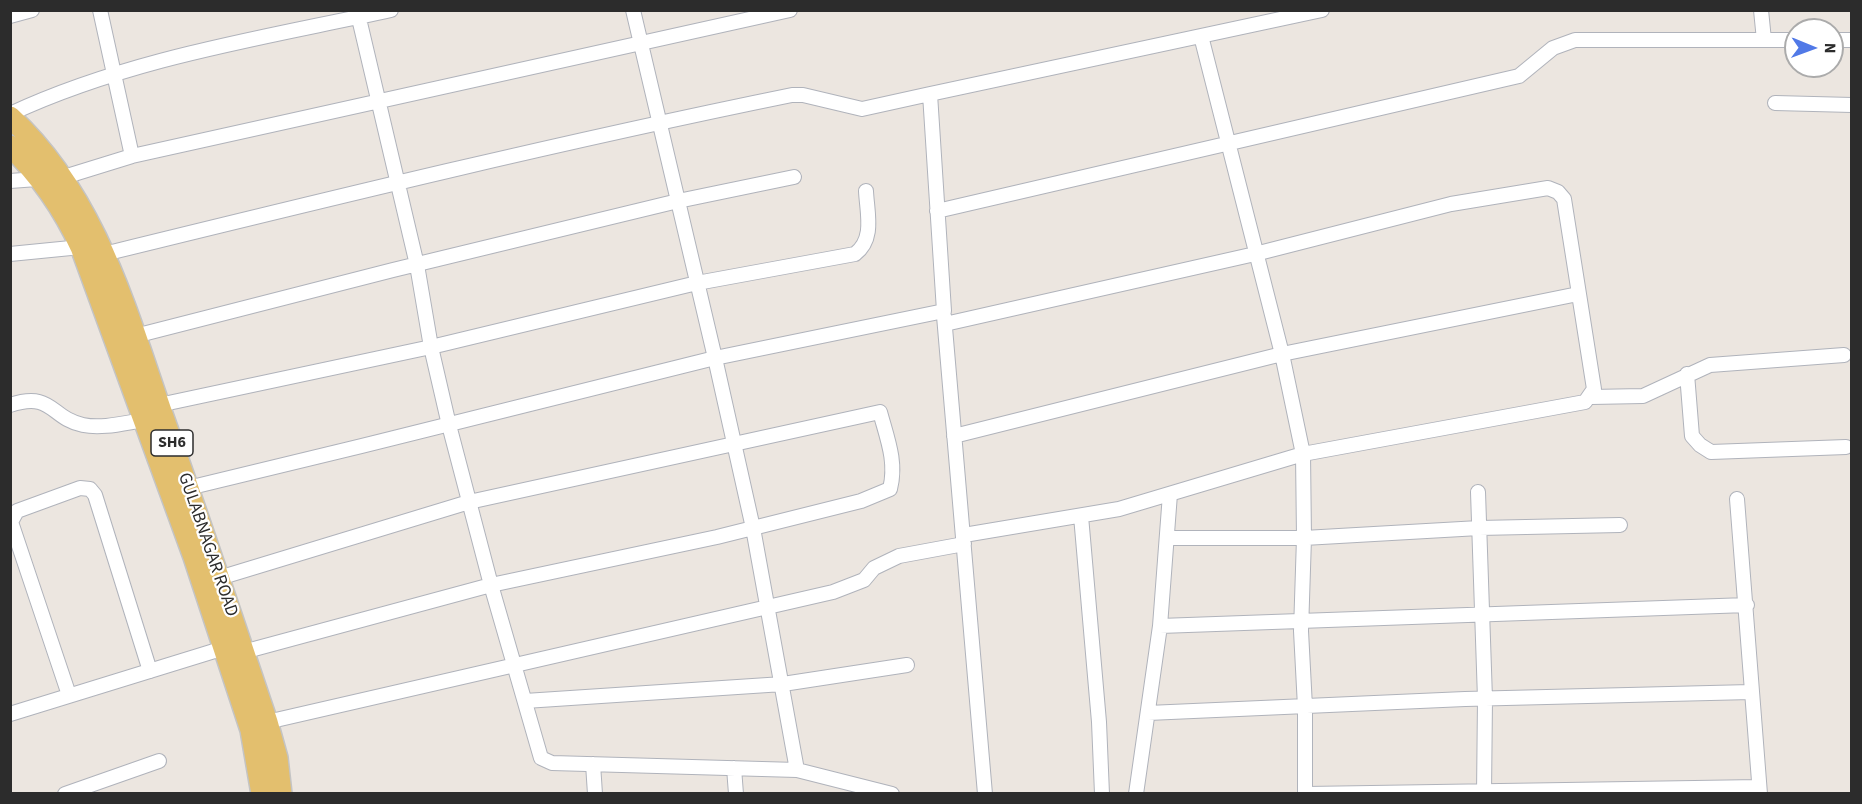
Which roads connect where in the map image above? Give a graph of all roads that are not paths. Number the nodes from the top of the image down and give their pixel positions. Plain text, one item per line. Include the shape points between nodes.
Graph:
1 (32, 10) edge
2 (100, 10) edge
3 (391, 10) edge
4 (633, 10) edge
5 (790, 10) edge
6 (1322, 10) edge
7 (1761, 10) edge
8 (358, 14) edge
9 (10, 15) edge
10 (1201, 36) junction
11 (1764, 40) junction
12 (1784, 40) edge
13 (641, 42) junction
14 (116, 73) junction
15 (930, 94) junction
16 (378, 100) junction
17 (1775, 103) dead end
18 (1851, 105) edge
19 (10, 116) edge
20 (660, 122) junction
21 (1229, 144) junction
22 (10, 146) edge
23 (132, 156) junction
24 (64, 177) junction
25 (794, 177) dead end
26 (41, 179) junction
27 (10, 181) edge
28 (398, 182) junction
29 (866, 191) dead end
30 (678, 201) junction
31 (937, 212) junction
32 (81, 247) junction
33 (10, 254) edge
34 (104, 254) junction
35 (1255, 254) junction
36 (417, 265) junction
37 (697, 283) junction
38 (1578, 294) junction
39 (945, 318) junction
40 (135, 336) junction
41 (431, 347) junction
42 (1282, 354) junction
43 (1844, 355) dead end
44 (715, 358) junction
45 (1687, 374) junction
46 (1591, 397) junction
47 (10, 405) edge
48 (159, 405) junction
49 (144, 420) junction
50 (449, 425) junction
51 (954, 436) junction
52 (735, 444) junction
53 (1846, 447) dead end
54 (1303, 454) junction
55 (188, 488) junction
56 (1478, 492) dead end
57 (1170, 494) junction
58 (1737, 499) dead end
59 (469, 502) junction
60 (1081, 516) junction
61 (1620, 525) dead end
62 (753, 528) junction
63 (1479, 528) junction
64 (1167, 538) junction
65 (1304, 538) junction
66 (964, 539) junction
67 (219, 578) junction
68 (491, 585) junction
69 (1747, 605) junction
70 (765, 608) junction
71 (1482, 613) junction
72 (1302, 622) junction
73 (1160, 626) junction
74 (234, 650) junction
75 (906, 665) dead end
76 (514, 666) junction
77 (150, 671) junction
78 (783, 684) junction
79 (1751, 692) junction
80 (69, 695) junction
81 (1485, 699) junction
82 (525, 701) junction
83 (1305, 707) junction
84 (1148, 713) junction
85 (10, 714) edge
86 (267, 722) junction
87 (159, 761) dead end
88 (593, 764) junction
89 (734, 768) junction
90 (796, 770) junction
91 (1760, 790) edge
92 (1484, 792) edge
93 (65, 794) edge
94 (262, 794) edge
95 (281, 794) edge
96 (595, 794) edge
97 (736, 794) edge
98 (892, 794) edge
99 (985, 794) edge
100 (1102, 794) edge
101 (1136, 794) edge
102 (1306, 794) edge

1 - 9 street
2 - 14 street
3 - 8 street
4 - 13 street
5 - 13 street
6 - 10 street
7 - 11 street
8 - 14 street
8 - 16 street
10 - 15 street
10 - 21 street
11 - 12 street
11 - 21 street via 1575,40 1553,48 1519,76
13 - 16 street
13 - 20 street
14 - 19 street via 58,92
14 - 23 street
15 - 20 street via 862,110 792,95
15 - 31 street
16 - 23 street via 345,111
16 - 28 street
17 - 18 street
19 - 24 main road, GULABNAGAR ROAD / SH6
20 - 28 street
20 - 30 street
21 - 31 street
21 - 35 street
22 - 26 main road, GULABNAGAR ROAD / SH6
23 - 24 street
24 - 26 street
24 - 34 main road, GULABNAGAR ROAD / SH6
25 - 30 street
26 - 27 street
26 - 32 main road, GULABNAGAR ROAD / SH6 via 65,213
28 - 34 street
28 - 36 street
29 - 37 street via 868,236 864,247 855,254
30 - 36 street
30 - 37 street
31 - 39 street
32 - 33 street
32 - 49 main road, GULABNAGAR ROAD / SH6
34 - 40 main road, GULABNAGAR ROAD / SH6
35 - 38 street via 1451,204 1548,188 1564,200
35 - 39 street
35 - 42 street
36 - 40 street
36 - 41 street
37 - 41 street
37 - 44 street
38 - 42 street
38 - 46 street via 1594,389
39 - 44 street
39 - 51 street
40 - 48 main road, GULABNAGAR ROAD / SH6
41 - 48 street
41 - 50 street
42 - 51 street
42 - 54 street
43 - 45 street via 1710,365
44 - 50 street
44 - 52 street
45 - 46 street via 1643,396
45 - 53 street via 1692,436 1705,449 1712,452
46 - 54 street via 1585,402
47 - 49 street via 34,400 84,425
48 - 55 main road, GULABNAGAR ROAD / SH6
49 - 74 main road, GULABNAGAR ROAD / SH6 via 194,557
50 - 55 street
50 - 59 street
51 - 66 street
52 - 59 street
52 - 62 street
52 - 62 street via 880,412 894,465 890,489 861,501
54 - 57 street
54 - 65 street
55 - 67 main road, GULABNAGAR ROAD / SH6
56 - 63 street
57 - 60 street
57 - 64 street
58 - 69 street
59 - 67 street
59 - 68 street
60 - 66 street
60 - 100 street
61 - 63 street
62 - 68 street
62 - 70 street
63 - 65 street
63 - 71 street
64 - 65 street
64 - 73 street
65 - 72 street
66 - 70 street via 898,556 874,568 854,585
66 - 99 street
67 - 74 main road, GULABNAGAR ROAD / SH6
68 - 74 street
68 - 76 street
69 - 71 street
69 - 79 street
70 - 76 street
70 - 78 street
71 - 72 street
71 - 81 street
72 - 73 street
72 - 83 street
73 - 84 street
74 - 77 street
74 - 86 main road, GULABNAGAR ROAD / SH6
74 - 94 main road, GULABNAGAR ROAD / SH6
75 - 78 street
76 - 82 street
76 - 86 street
77 - 80 street
77 - 80 street via 95,495 90,489 80,488 17,512 11,522
78 - 82 street
78 - 90 street
79 - 81 street
79 - 91 street
80 - 85 street
81 - 83 street
81 - 92 street
82 - 88 street via 541,758 552,763
83 - 84 street
83 - 102 street
84 - 101 street
86 - 95 main road, GULABNAGAR ROAD / SH6
87 - 93 street
88 - 89 street
88 - 96 street
89 - 90 street
89 - 97 street
90 - 98 street
91 - 92 street
92 - 102 street

